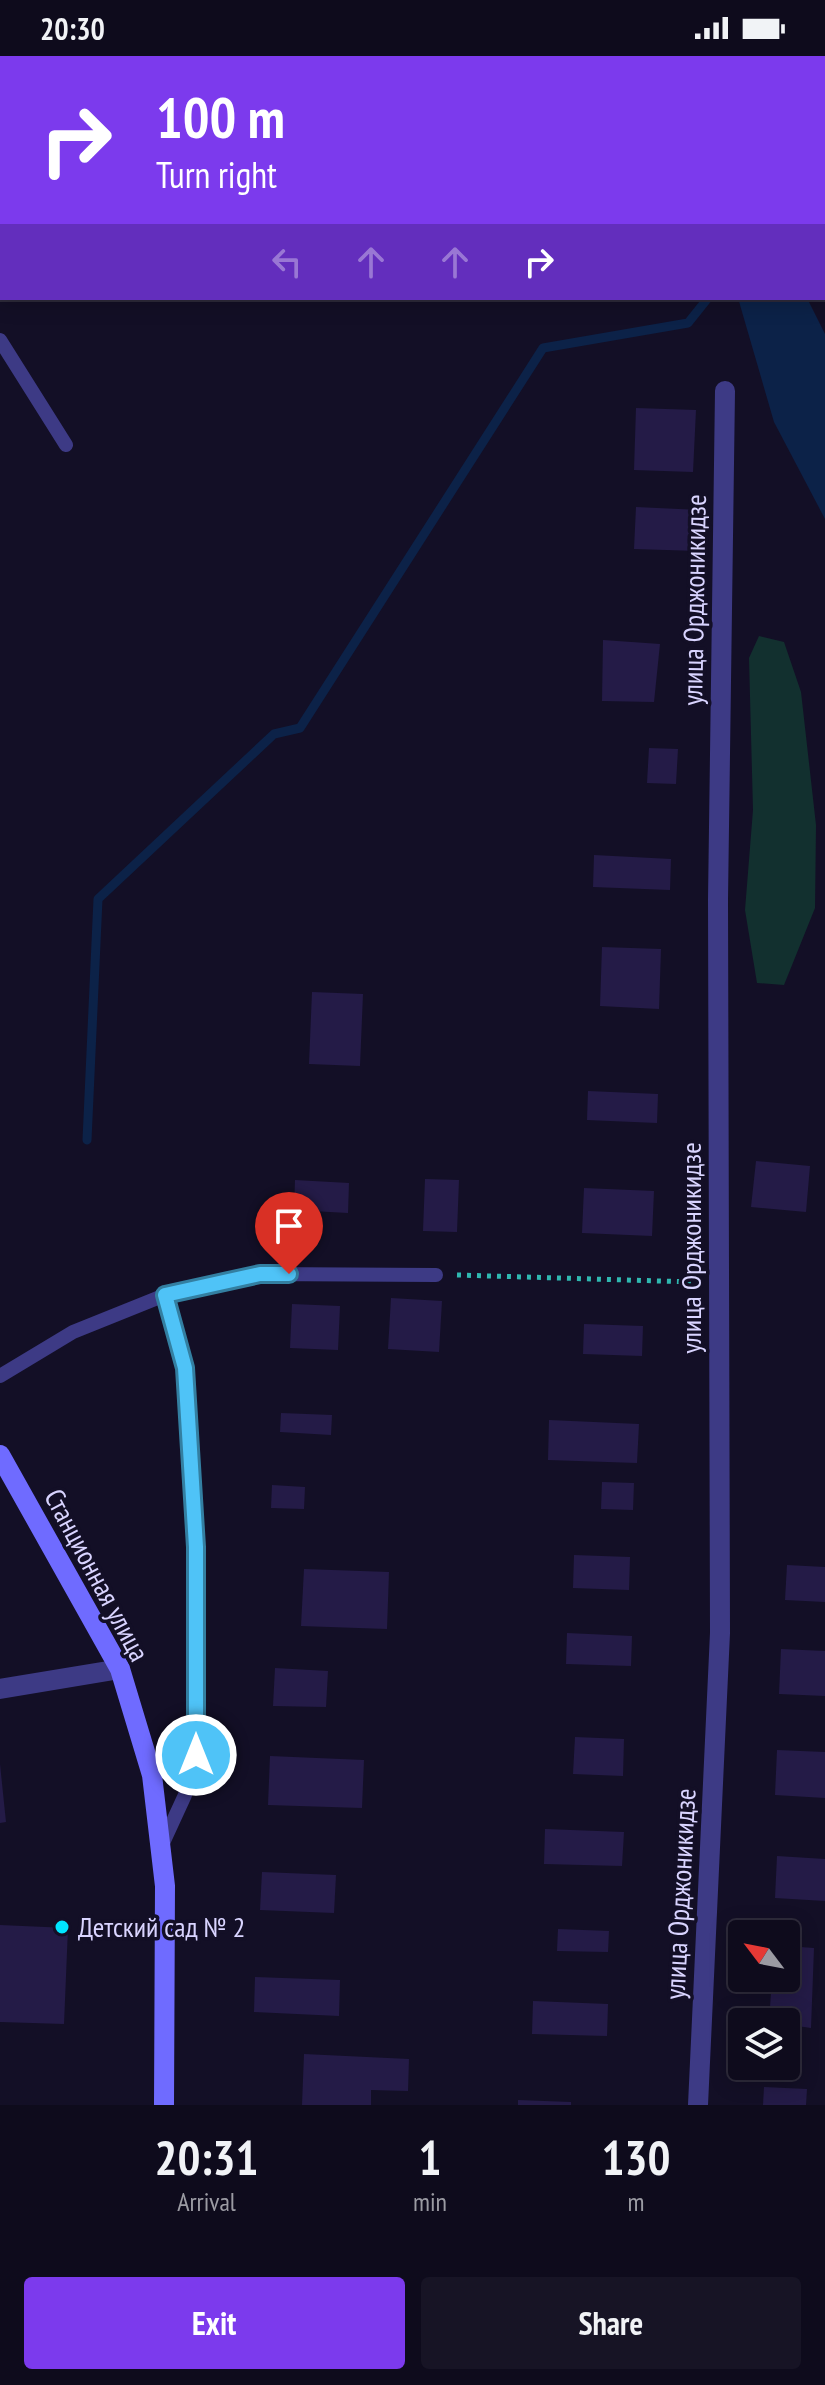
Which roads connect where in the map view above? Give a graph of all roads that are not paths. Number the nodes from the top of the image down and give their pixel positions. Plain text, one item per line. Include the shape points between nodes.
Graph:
1 (0, 340) edge
2 (725, 391) dead end
3 (66, 445) dead end
4 (436, 1275) road end
5 (165, 1295) junction
6 (0, 1376) edge
7 (0, 1455) edge
8 (120, 1669) junction
9 (0, 1689) edge
10 (161, 1847) junction
11 (164, 2105) edge
12 (698, 2105) edge

1 - 3 lane
2 - 12 street, улица Орджоникидзе via 718,900 720,1633
4 - 5 lane via 260,1274
5 - 6 lane via 73,1332
5 - 10 lane via 185,1368 196,1547 196,1755
7 - 8 main road, Станционная улица
8 - 9 street
8 - 10 main road, Станционная улица via 152,1775
10 - 11 main road, Станционная улица

